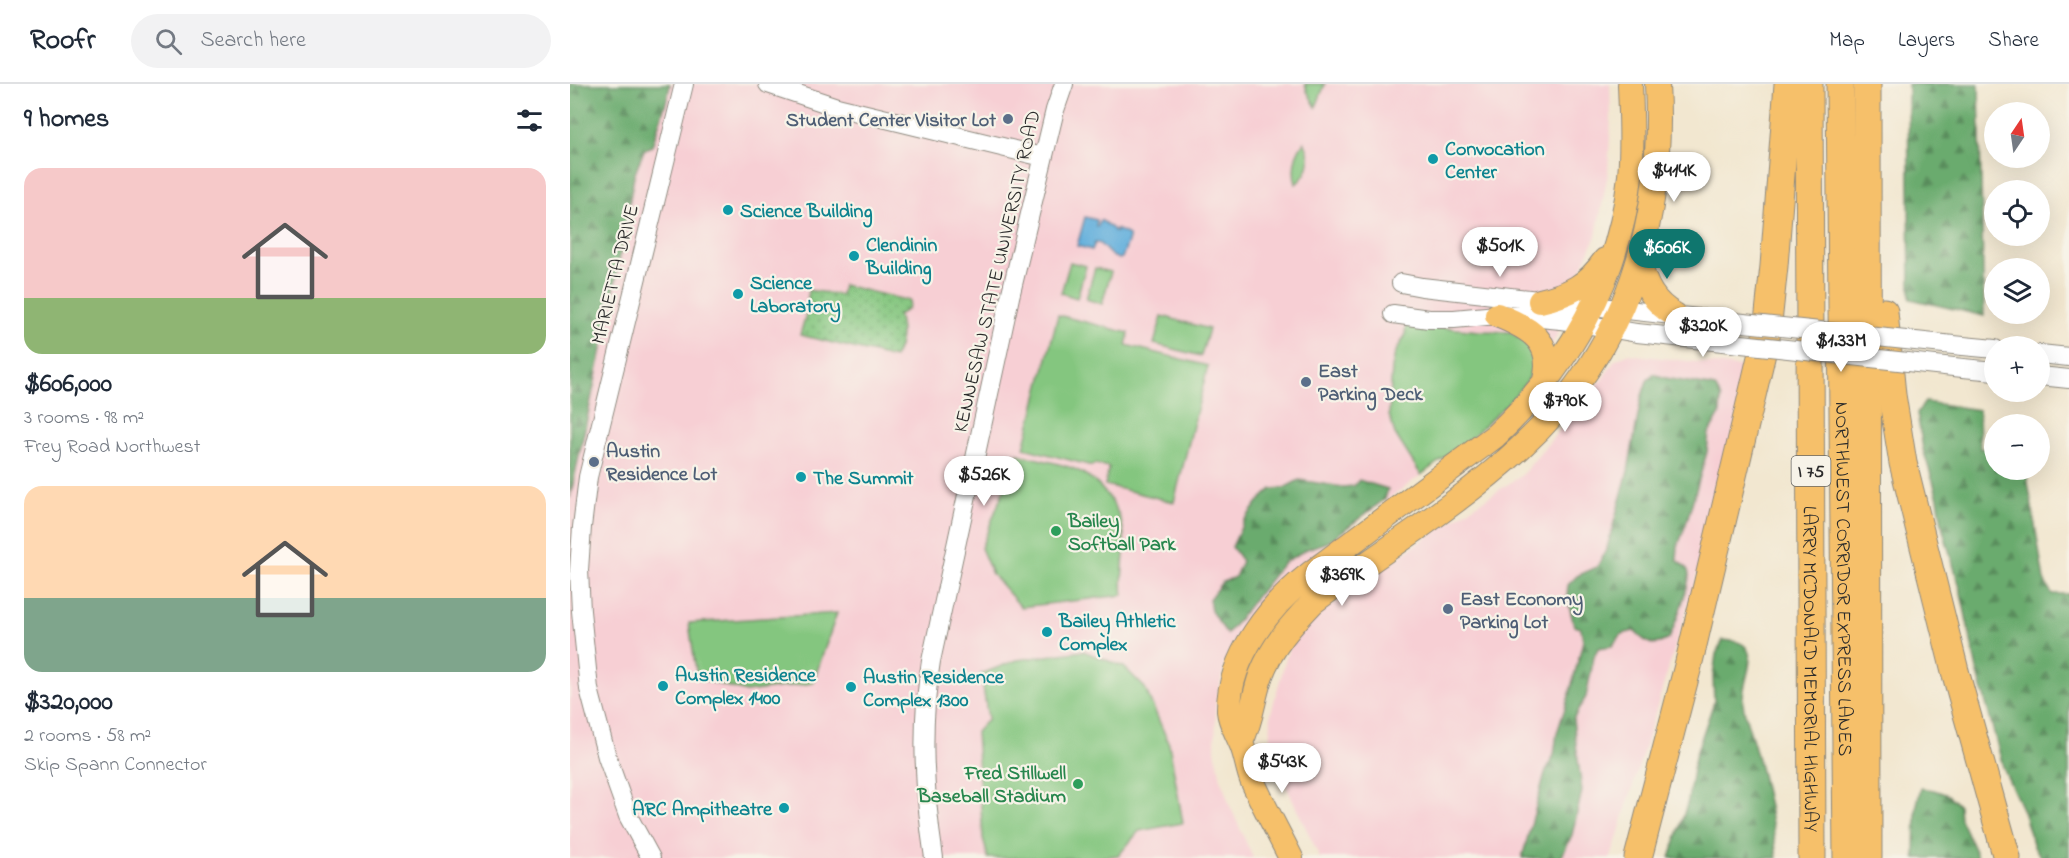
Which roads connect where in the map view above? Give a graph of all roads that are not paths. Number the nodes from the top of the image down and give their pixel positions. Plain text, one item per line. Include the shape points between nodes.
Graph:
1 (684, 84) edge
2 (768, 84) edge
3 (1064, 84) edge
4 (1630, 84) edge
5 (1657, 84) edge
6 (1788, 84) edge
7 (1809, 84) edge
8 (1840, 84) edge
9 (1867, 84) edge
10 (1043, 157) junction
11 (1868, 201) junction
12 (1617, 243) junction
13 (1639, 262) junction
14 (1401, 283) dead end
15 (1540, 301) junction
16 (1393, 314) dead end
17 (1497, 315) junction
18 (1588, 316) junction
19 (1682, 316) junction
20 (1616, 320) junction
21 (1984, 348) edge
22 (2050, 355) edge
23 (2069, 357) edge
24 (1984, 370) edge
25 (2050, 377) edge
26 (2069, 379) edge
27 (1544, 385) junction
28 (575, 601) edge
29 (1241, 742) junction
30 (651, 858) edge
31 (934, 858) edge
32 (1291, 858) edge
33 (1638, 858) edge
34 (1812, 858) edge
35 (1847, 858) edge
36 (1869, 858) edge
37 (2007, 858) edge

1 - 28 street, MARIETTA DRIVE via 588,477
2 - 10 street via 837,107
3 - 10 street, KENNESAW STATE UNIVERSITY ROAD
4 - 12 main road via 1630,175
5 - 13 main road via 1655,187
6 - 33 highway via 1767,332
7 - 34 highway, LARRY MCDONALD MEMORIAL HIGHWAY / I 75
8 - 35 highway, NORTHWEST CORRIDOR EXPRESS LANES
9 - 11 highway
10 - 31 street, KENNESAW STATE UNIVERSITY ROAD via 929,668 925,788
11 - 36 highway
11 - 37 highway via 1903,463
12 - 15 main road via 1582,286
12 - 18 main road
13 - 19 main road via 1653,297 1665,309
13 - 20 main road
14 - 15 street
15 - 18 street
16 - 17 street via 1438,319
17 - 18 street via 1561,320
17 - 27 main road via 1526,329 1541,344 1548,364
18 - 20 street
18 - 27 main road
19 - 20 street
19 - 21 street, bridge
20 - 24 street, bridge via 1687,339
20 - 29 main road via 1573,391 1520,449 1448,506 1313,602 1295,621 1261,675
22 - 23 street
25 - 26 street
27 - 29 main road via 1495,436 1311,573 1271,610 1246,648 1232,691 1229,711
28 - 30 street, MARIETTA DRIVE via 589,689 607,757 628,816
29 - 32 main road via 1251,778

